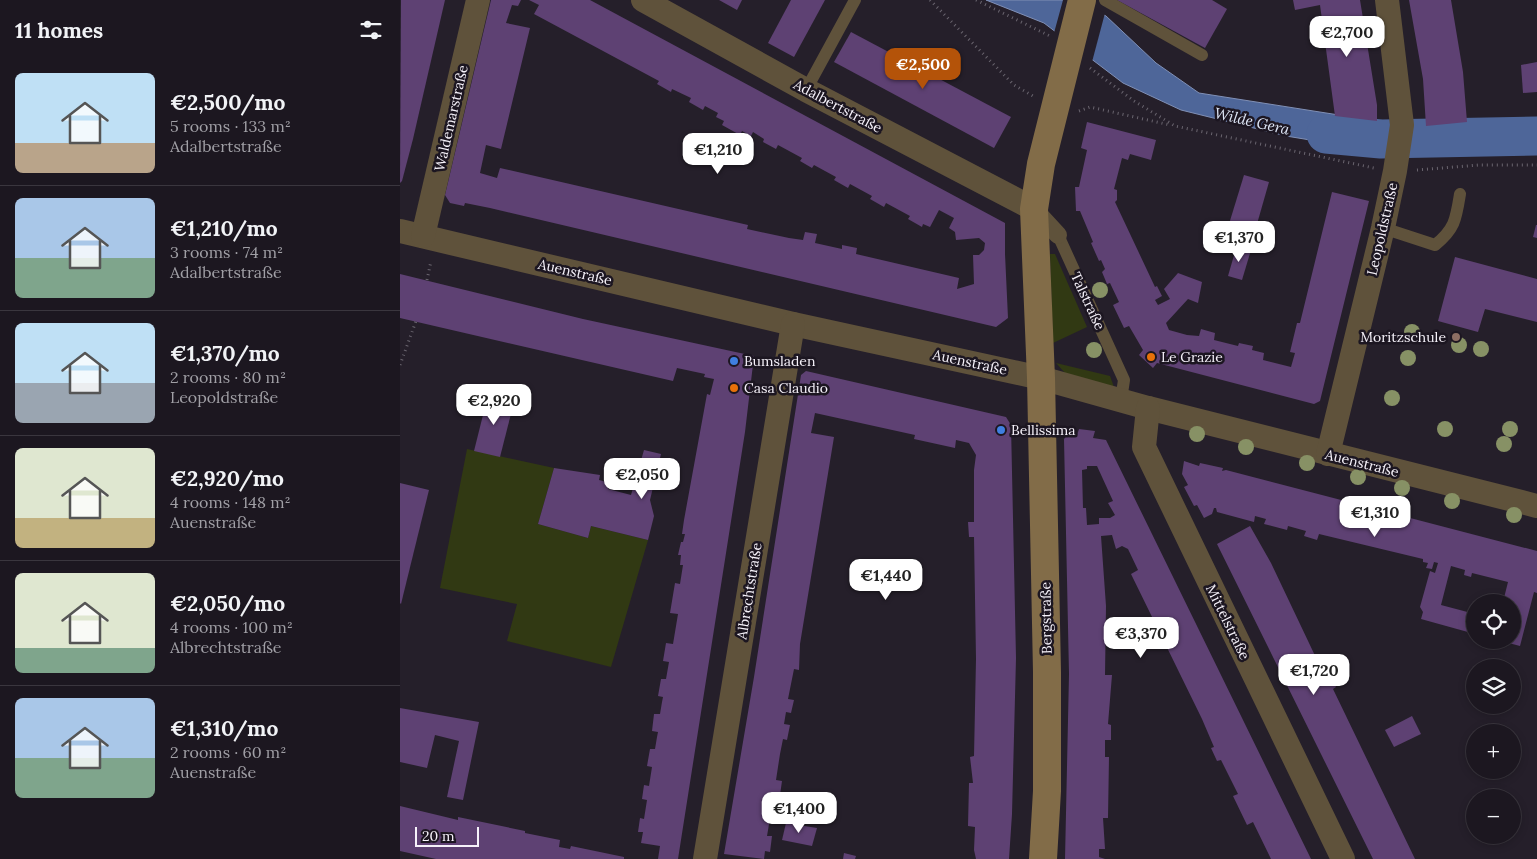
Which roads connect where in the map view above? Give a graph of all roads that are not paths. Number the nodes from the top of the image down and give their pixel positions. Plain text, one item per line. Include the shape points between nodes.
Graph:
1 (478, 0) edge
2 (643, 0) edge
3 (855, 0) edge
4 (1082, 0) edge
5 (1105, 0) edge
6 (1387, 0) edge
7 (1202, 55) dead end
8 (806, 90) junction
9 (1460, 194) dead end
10 (1034, 209) junction
11 (1383, 228) junction
12 (400, 231) edge
13 (1058, 235) joint
14 (423, 236) junction
15 (792, 324) junction
16 (1041, 378) junction
17 (1121, 400) junction
18 (1148, 408) junction
19 (1328, 454) junction
20 (1537, 506) edge
21 (705, 859) edge
22 (1044, 859) edge
23 (1343, 859) edge

1 - 14 street, Waldemarstraße
2 - 8 street, Adalbertstraße
3 - 8 lane
4 - 10 main road via 1041,164
5 - 7 lane
6 - 11 street, Leopoldstraße via 1402,125
8 - 10 street, Adalbertstraße
9 - 11 lane via 1455,221 1448,235 1434,246
10 - 13 street, Talstraße
10 - 16 main road
11 - 19 street, Leopoldstraße
12 - 14 street, Auenstraße
13 - 17 lane, Talstraße via 1124,380
14 - 15 street, Auenstraße
15 - 16 street, Auenstraße
15 - 21 street, Albrechtstraße
16 - 17 street, Auenstraße
16 - 22 main road, Bergstraße via 1047,672
17 - 18 street, Auenstraße
18 - 19 street, Auenstraße
18 - 23 street, Mittelstraße via 1144,447
19 - 20 street, Auenstraße

